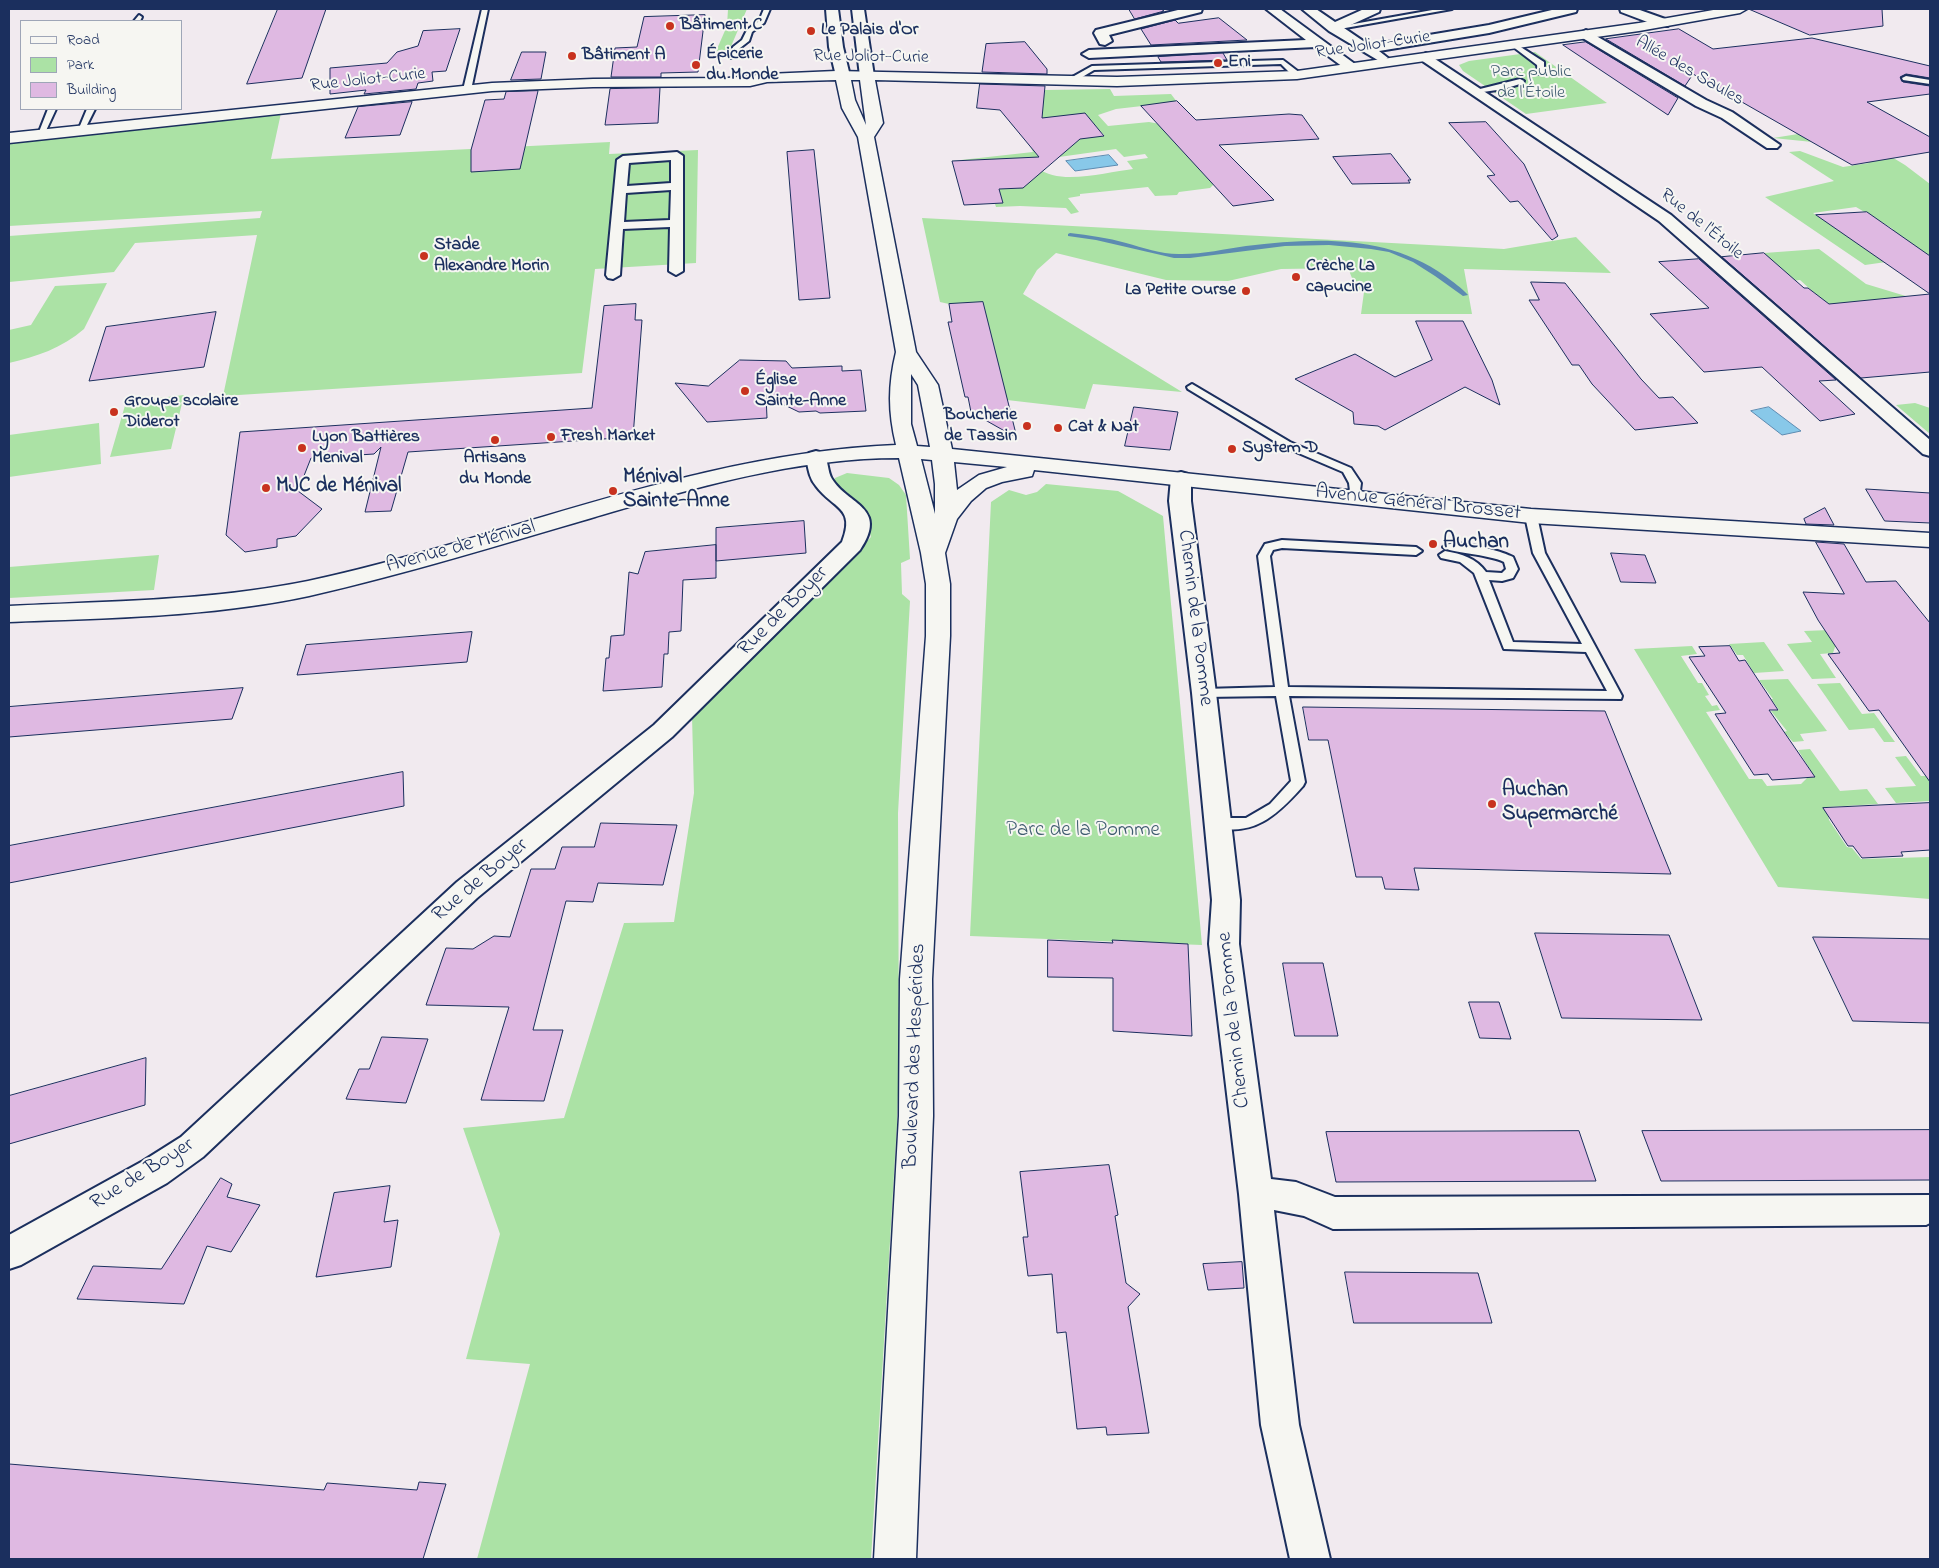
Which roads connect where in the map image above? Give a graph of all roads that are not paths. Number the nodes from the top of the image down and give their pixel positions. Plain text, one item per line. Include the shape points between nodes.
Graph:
1 (485, 9) edge
2 (767, 9) edge
3 (832, 9) edge
4 (858, 9) edge
5 (1196, 9) edge
6 (1272, 9) edge
7 (1308, 9) edge
8 (1374, 9) edge
9 (1449, 9) edge
10 (1571, 9) edge
11 (1626, 9) edge
12 (1740, 9) edge
13 (1611, 12) dead end
14 (1663, 23) junction
15 (1639, 27) junction
16 (1334, 28) junction
17 (1586, 34) junction
18 (1105, 41) dead end
19 (1319, 43) junction
20 (1514, 44) junction
21 (1367, 48) junction
22 (1089, 54) dead end
23 (733, 56) dead end
24 (1426, 57) junction
25 (1388, 62) junction
26 (1352, 67) junction
27 (1542, 72) dead end
28 (1906, 78) dead end
29 (843, 80) junction
30 (868, 80) junction
31 (1008, 80) junction
32 (1520, 81) dead end
33 (1930, 82) edge
34 (918, 84) junction
35 (467, 90) junction
36 (1476, 91) junction
37 (52, 110) edge
38 (90, 110) edge
39 (874, 114) junction
40 (80, 130) junction
41 (40, 135) junction
42 (866, 136) junction
43 (9, 138) edge
44 (1772, 145) dead end
45 (676, 186) junction
46 (620, 190) junction
47 (676, 223) junction
48 (617, 226) junction
49 (676, 271) dead end
50 (613, 274) dead end
51 (906, 352) junction
52 (1192, 387) dead end
53 (908, 450) junction
54 (1930, 450) edge
55 (942, 454) junction
56 (816, 458) junction
57 (1055, 466) junction
58 (1181, 478) junction
59 (1355, 497) junction
60 (1531, 516) junction
61 (946, 518) junction
62 (1930, 540) edge
63 (1416, 551) dead end
64 (933, 553) junction
65 (1481, 574) junction
66 (9, 614) edge
67 (1588, 648) junction
68 (1282, 692) junction
69 (1204, 693) junction
70 (1216, 822) junction
71 (1256, 1194) junction
72 (1926, 1209) dead end
73 (9, 1254) edge
74 (895, 1559) edge
75 (1310, 1559) edge

1 - 35 lane
2 - 23 lane via 762,22 749,31 746,42 737,46
3 - 29 street
4 - 30 street
5 - 18 street via 1101,33
6 - 19 street
7 - 16 street
8 - 16 street
9 - 16 lane
10 - 21 street via 1489,29
11 - 14 street
12 - 14 main road, Rue Joliot-Curie
13 - 15 street
14 - 15 main road, Rue Joliot-Curie
15 - 17 main road, Rue Joliot-Curie
16 - 21 street
17 - 20 main road, Rue Joliot-Curie
17 - 44 street, Allée des Saules via 1701,103 1727,115
19 - 22 street
19 - 26 street
20 - 24 main road, Rue Joliot-Curie
20 - 27 lane via 1541,64
21 - 25 street
24 - 25 main road, Rue Joliot-Curie
24 - 36 street, Rue de l'Étoile
25 - 26 main road, Rue Joliot-Curie
26 - 31 main road, Rue Joliot-Curie via 1247,78
28 - 33 lane
29 - 30 main road, Rue Joliot-Curie
29 - 35 main road, Rue Joliot-Curie via 773,84 733,81 533,84
29 - 42 main road via 851,110
30 - 31 main road, Rue Joliot-Curie
30 - 34 main road, Rue Joliot-Curie
30 - 39 main road
31 - 34 main road, Rue Joliot-Curie
32 - 36 lane
34 - 39 main road via 886,94
35 - 40 main road, Rue Joliot-Curie
36 - 54 street, Rue de l'Étoile via 1665,218
37 - 41 lane
38 - 40 lane
39 - 42 main road via 876,123
40 - 41 main road, Rue Joliot-Curie
41 - 43 main road, Rue Joliot-Curie
42 - 51 main road
45 - 46 street
45 - 46 street via 677,156 632,159 623,160
45 - 47 street
46 - 48 street
47 - 48 street
47 - 49 street
48 - 50 street
51 - 53 main road, Boulevard des Hespérides via 899,381 902,424
51 - 55 main road, Boulevard des Hespérides via 928,385
52 - 59 lane via 1286,444 1347,470 1355,483
53 - 55 main road, Avenue Général Brosset
53 - 56 main road, Avenue de Ménival
53 - 64 main road, Boulevard des Hespérides
55 - 57 main road, Avenue Général Brosset
55 - 61 main road, Boulevard des Hespérides
56 - 66 main road, Avenue de Ménival via 764,464 698,479 467,547 284,593 221,602
56 - 73 street, Rue de Boyer via 824,483 852,506 857,516 858,531 852,545 663,731 467,890 192,1147 155,1172
57 - 58 main road, Avenue Général Brosset
57 - 61 main road via 997,475 977,482
58 - 59 main road, Avenue Général Brosset
58 - 69 street, Chemin de la Pomme via 1180,501
59 - 60 main road, Avenue Général Brosset
60 - 62 main road, Avenue Général Brosset
60 - 67 lane via 1539,553
61 - 64 main road, Boulevard des Hespérides
63 - 68 lane via 1282,544 1269,547 1264,556
64 - 74 main road, Boulevard des Hespérides via 938,584 938,636 916,979 916,1116
65 - 65 lane via 1473,564 1444,550 1486,551 1501,555 1509,560 1512,569 1509,575 1502,577
65 - 67 lane via 1508,646
67 - 68 lane via 1616,696
68 - 69 lane
68 - 70 lane via 1298,782 1275,808 1248,823
69 - 70 street, Chemin de la Pomme
70 - 71 street, Chemin de la Pomme via 1226,900 1224,944
71 - 72 street via 1287,1194 1333,1213
71 - 75 street, Chemin de la Pomme via 1280,1425

